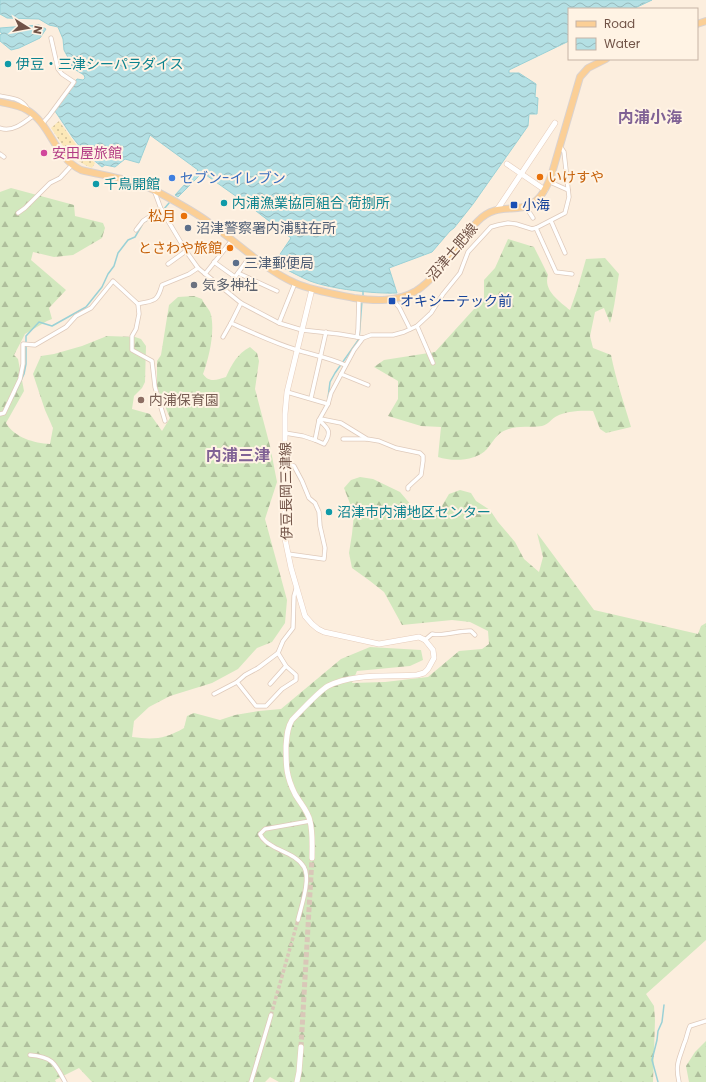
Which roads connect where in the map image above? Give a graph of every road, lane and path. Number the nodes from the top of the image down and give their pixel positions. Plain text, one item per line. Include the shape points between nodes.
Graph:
1 (51, 38) dead end
2 (604, 60) edge
3 (0, 96) edge
4 (0, 102) edge
5 (27, 109) junction
6 (34, 115) junction
7 (555, 123) dead end
8 (42, 124) junction
9 (0, 128) edge
10 (560, 145) junction
11 (0, 154) edge
12 (4, 157) dead end
13 (507, 164) dead end
14 (72, 165) junction
15 (520, 174) junction
16 (550, 182) junction
17 (154, 190) junction
18 (545, 190) junction
19 (568, 190) junction
20 (526, 207) junction
21 (161, 209) junction
22 (497, 210) junction
23 (18, 213) dead end
24 (534, 218) dead end
25 (551, 221) junction
26 (536, 228) junction
27 (136, 230) dead end
28 (232, 240) junction
29 (186, 252) junction
30 (565, 253) dead end
31 (251, 255) junction
32 (214, 262) junction
33 (168, 264) dead end
34 (198, 268) junction
35 (238, 272) junction
36 (205, 274) junction
37 (572, 274) dead end
38 (296, 283) junction
39 (101, 287) dead end
40 (106, 289) junction
41 (312, 289) junction
42 (277, 291) dead end
43 (359, 298) junction
44 (392, 299) junction
45 (241, 303) junction
46 (138, 304) junction
47 (231, 323) junction
48 (279, 323) junction
49 (418, 326) junction
50 (302, 330) junction
51 (410, 330) junction
52 (326, 332) junction
53 (223, 337) dead end
54 (357, 337) junction
55 (363, 338) junction
56 (297, 350) junction
57 (321, 356) junction
58 (433, 363) dead end
59 (345, 365) junction
60 (341, 374) junction
61 (368, 386) dead end
62 (287, 392) junction
63 (310, 398) junction
64 (328, 404) junction
65 (2, 413) edge
66 (320, 419) junction
67 (166, 421) dead end
68 (285, 433) junction
69 (344, 439) dead end
70 (367, 439) junction
71 (315, 440) junction
72 (285, 464) junction
73 (408, 489) dead end
74 (288, 554) junction
75 (296, 588) junction
76 (475, 635) dead end
77 (425, 640) junction
78 (278, 653) junction
79 (286, 666) junction
80 (236, 682) junction
81 (270, 684) dead end
82 (214, 694) dead end
83 (310, 821) junction
84 (312, 858) tunnel mouth
85 (298, 920) tunnel mouth
86 (271, 1015) tunnel mouth
87 (706, 1021) edge
88 (301, 1047) tunnel mouth
89 (30, 1055) dead end
90 (252, 1080) edge
91 (66, 1082) edge
92 (257, 1082) edge
93 (297, 1082) edge
94 (679, 1082) edge

1 - 8 street via 58,69 74,82
2 - 10 main road via 588,68 580,77
3 - 5 street via 19,100
4 - 5 main road, 沼津土肥線
5 - 6 main road, 沼津土肥線
6 - 8 main road, 沼津土肥線
6 - 9 street via 8,130
7 - 15 main road
8 - 14 main road, 沼津土肥線
10 - 16 main road
10 - 19 street via 564,152
11 - 12 street
13 - 15 main road
14 - 17 main road, 沼津土肥線 via 81,170 138,183
14 - 23 street
15 - 18 main road
15 - 22 main road
16 - 18 main road
16 - 19 street
17 - 21 street
17 - 28 main road, 沼津土肥線 via 211,223
18 - 20 main road via 536,201
19 - 25 street via 565,213
20 - 22 main road, 沼津土肥線
20 - 24 street
21 - 27 street via 142,221
21 - 29 street
22 - 44 main road, 沼津土肥線 via 489,212 477,221 429,281 407,295
25 - 26 street
25 - 30 street
26 - 37 street via 556,272
26 - 49 street via 508,223 491,227 468,252 460,273 431,313
28 - 31 main road, 沼津土肥線
28 - 32 street
29 - 33 street
29 - 34 street
31 - 35 street
31 - 38 main road, 沼津土肥線
32 - 35 street via 234,277
32 - 36 street
34 - 36 street
34 - 46 street via 162,285 156,300
35 - 42 street
36 - 45 street
38 - 41 main road, 沼津土肥線
38 - 48 street
39 - 40 street
40 - 46 street via 113,281
40 - 65 street via 91,308 76,316 66,327 35,345 25,344 20,379
41 - 43 main road, 沼津土肥線
41 - 50 main road, 伊豆長岡三津線
43 - 44 main road, 沼津土肥線
43 - 54 street
44 - 51 street via 399,307
45 - 47 street
45 - 48 street
46 - 67 street via 139,314 132,336 132,350 152,361 156,387
47 - 53 street
47 - 56 street
48 - 50 street
49 - 51 street
49 - 58 street
50 - 52 street
50 - 56 main road, 伊豆長岡三津線
51 - 55 street via 393,335 371,335
52 - 54 street
52 - 57 street
54 - 55 street
55 - 59 street
56 - 57 street
56 - 62 main road, 伊豆長岡三津線
57 - 59 street
57 - 63 street
59 - 60 street
60 - 61 street
60 - 64 street
62 - 63 street
62 - 68 main road, 伊豆長岡三津線
63 - 64 street
64 - 66 street
66 - 70 street via 341,423
66 - 71 street
66 - 71 street via 329,435 324,444
68 - 71 street
68 - 72 main road, 伊豆長岡三津線
69 - 70 street
70 - 73 street via 414,451 423,456 421,475 408,486
72 - 74 main road, 伊豆長岡三津線 via 284,539
72 - 74 street via 294,466 308,498 315,503 325,548 324,559
74 - 75 main road, 伊豆長岡三津線
75 - 77 main road, 伊豆長岡三津線 via 305,616 324,632 379,644 419,637
75 - 78 street via 292,628
76 - 77 street via 471,631 461,630 440,636 432,634
77 - 83 main road via 433,650 434,658 424,673 342,680 327,686 292,720 287,733 286,768 290,782
78 - 79 street
78 - 80 street
79 - 80 street via 296,675 296,680 282,689 266,706 256,706
79 - 81 street
80 - 82 street
83 - 84 main road
83 - 85 street via 265,829 260,834 268,844 296,858 305,868 306,882
86 - 90 street
87 - 94 street via 690,1026 687,1030 678,1062
88 - 93 main road
89 - 91 street via 49,1059
90 - 92 street

